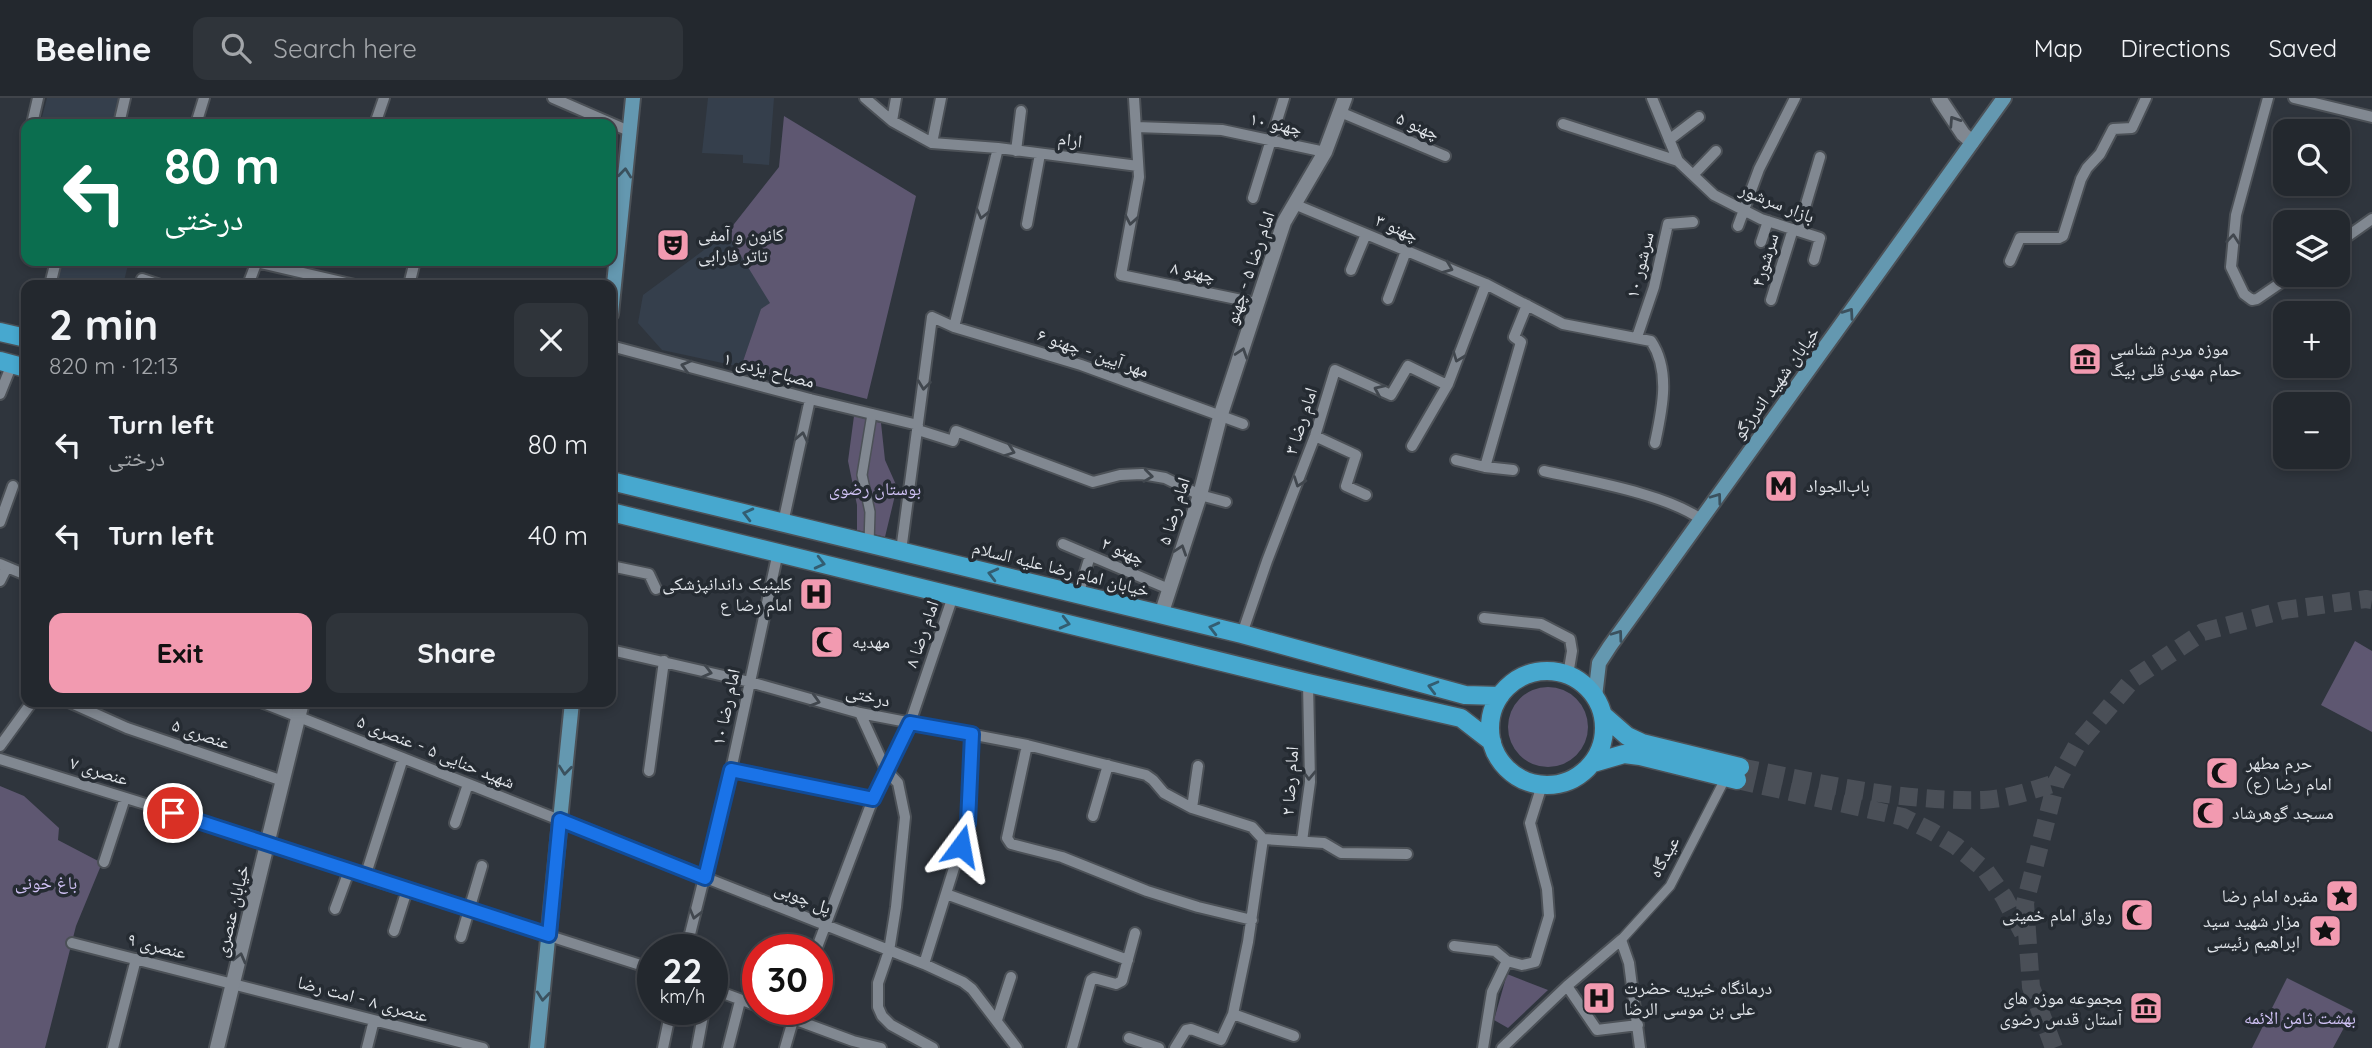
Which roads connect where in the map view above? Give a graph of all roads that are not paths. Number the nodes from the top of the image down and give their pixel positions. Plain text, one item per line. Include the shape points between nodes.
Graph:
1 (38, 98) edge
2 (125, 98) edge
3 (204, 98) edge
4 (384, 98) edge
5 (553, 98) edge
6 (633, 98) edge
7 (865, 98) edge
8 (895, 98) edge
9 (941, 98) edge
10 (1134, 98) edge
11 (1284, 98) edge
12 (1652, 98) edge
13 (1795, 98) edge
14 (1939, 98) edge
15 (2004, 98) edge
16 (2146, 98) edge
17 (2269, 98) edge
18 (2294, 98) edge
19 (1342, 105) edge
20 (1021, 111) dead end
21 (1699, 117) dead end
22 (2372, 117) edge
23 (33, 119) edge
24 (120, 119) edge
25 (198, 119) edge
26 (377, 119) edge
27 (601, 119) edge
28 (892, 121) junction
29 (1563, 124) dead end
30 (616, 125) edge
31 (1136, 127) junction
32 (629, 131) junction
33 (1270, 140) junction
34 (1669, 140) junction
35 (1972, 142) junction
36 (932, 143) junction
37 (999, 148) junction
38 (1016, 150) junction
39 (1716, 151) dead end
40 (1325, 152) junction
41 (1040, 154) junction
42 (1445, 156) dead end
43 (1820, 157) dead end
44 (1678, 161) junction
45 (1138, 166) junction
46 (1693, 175) junction
47 (1253, 198) dead end
48 (1294, 204) junction
49 (1744, 210) junction
50 (2372, 219) edge
51 (1768, 221) junction
52 (1693, 222) dead end
53 (1027, 224) dead end
54 (1738, 226) dead end
55 (616, 227) edge
56 (1795, 230) junction
57 (1366, 234) junction
58 (2350, 235) edge
59 (1761, 242) dead end
60 (1406, 251) junction
61 (1814, 260) dead end
62 (2010, 261) dead end
63 (277, 266) edge
64 (1351, 270) dead end
65 (142, 279) dead end
66 (145, 280) edge
67 (335, 280) edge
68 (1486, 284) junction
69 (2274, 287) edge
70 (1388, 299) dead end
71 (1770, 300) dead end
72 (1256, 303) junction
73 (1527, 305) junction
74 (954, 327) junction
75 (0, 332) edge
76 (21, 337) edge
77 (1637, 337) junction
78 (616, 347) edge
79 (13, 364) edge
80 (1447, 385) junction
81 (0, 394) edge
82 (810, 399) junction
83 (872, 414) junction
84 (1220, 417) junction
85 (1243, 424) dead end
86 (918, 427) junction
87 (1315, 436) junction
88 (1656, 443) dead end
89 (1412, 446) dead end
90 (1456, 460) dead end
91 (1485, 467) junction
92 (1513, 470) dead end
93 (1544, 471) dead end
94 (616, 482) edge
95 (13, 486) dead end
96 (1200, 495) junction
97 (1366, 495) dead end
98 (1226, 502) dead end
99 (616, 513) edge
100 (1702, 520) junction
101 (0, 522) edge
102 (783, 523) junction
103 (869, 544) junction
104 (1063, 544) dead end
105 (901, 551) junction
106 (778, 552) junction
107 (1090, 556) junction
108 (4, 565) edge
109 (616, 567) edge
110 (21, 573) edge
111 (0, 581) edge
112 (656, 589) dead end
113 (1169, 589) junction
114 (1078, 594) junction
115 (953, 596) junction
116 (1161, 615) junction
117 (1484, 618) dead end
118 (1242, 634) junction
119 (616, 651) edge
120 (664, 661) junction
121 (1568, 675) junction
122 (750, 682) junction
123 (1308, 683) junction
124 (1500, 696) junction
125 (1595, 697) junction
126 (28, 707) edge
127 (80, 707) edge
128 (274, 707) edge
129 (301, 707) edge
130 (571, 707) edge
131 (860, 713) junction
132 (1603, 715) junction
133 (299, 717) junction
134 (910, 723) junction
135 (972, 734) junction
136 (1492, 742) junction
137 (1027, 744) junction
138 (0, 746) edge
139 (403, 758) junction
140 (0, 759) edge
141 (1592, 763) junction
142 (1108, 765) junction
143 (1198, 766) dead end
144 (731, 770) junction
145 (886, 770) junction
146 (649, 771) dead end
147 (1734, 776) junction
148 (283, 781) junction
149 (468, 784) junction
150 (1542, 785) junction
151 (125, 798) junction
152 (873, 799) junction
153 (1192, 808) junction
154 (1093, 816) dead end
155 (560, 820) junction
156 (455, 823) dead end
157 (1263, 839) junction
158 (1302, 841) junction
159 (268, 842) junction
160 (1406, 854) dead end
161 (104, 862) dead end
162 (482, 866) dead end
163 (349, 871) junction
164 (365, 877) junction
165 (705, 878) junction
166 (407, 890) junction
167 (947, 894) junction
168 (335, 909) dead end
169 (470, 910) junction
170 (1252, 920) junction
171 (824, 926) junction
172 (394, 931) dead end
173 (1135, 933) dead end
174 (690, 934) edge
175 (821, 934) edge
176 (549, 935) junction
177 (461, 937) dead end
178 (1621, 940) junction
179 (72, 943) dead end
180 (1454, 946) dead end
181 (889, 951) junction
182 (136, 959) junction
183 (1128, 960) junction
184 (1507, 961) junction
185 (637, 964) edge
186 (924, 964) junction
187 (1010, 977) dead end
188 (234, 983) junction
189 (1567, 986) junction
190 (728, 996) edge
191 (740, 1001) joint
192 (1233, 1014) junction
193 (374, 1020) junction
194 (997, 1020) junction
195 (668, 1025) edge
196 (701, 1025) edge
197 (791, 1025) edge
198 (815, 1025) edge
199 (1638, 1025) junction
200 (1294, 1036) dead end
201 (1129, 1038) dead end
202 (437, 1042) edge
203 (853, 1045) edge
204 (113, 1048) edge
205 (217, 1048) edge
206 (367, 1048) edge
207 (483, 1048) edge
208 (537, 1048) edge
209 (663, 1048) edge
210 (697, 1048) edge
211 (728, 1048) edge
212 (785, 1048) edge
213 (881, 1048) edge
214 (933, 1048) edge
215 (1017, 1048) edge
216 (1072, 1048) edge
217 (1159, 1048) edge
218 (1175, 1048) edge
219 (1483, 1048) edge
220 (1502, 1048) edge
221 (1640, 1048) edge

1 - 23 street
2 - 24 street
3 - 25 street
4 - 26 street
5 - 27 street
6 - 32 main road
7 - 28 street
8 - 28 street
9 - 36 street
10 - 31 street
11 - 33 street
12 - 34 street, بازار سرشور
13 - 49 street
35 -> 14 street
15 - 35 main road, خیابان شهید اندرزگو
16 - 62 street via 2132,128 2113,129 2087,168 2063,236 2020,238
69 -> 17 street via 2252,300 2231,267 2236,215
18 - 22 street
19 - 40 street, امام رضا ۵ - چهنو
19 - 42 street, چهنو ۵
20 - 38 street
21 - 34 street
28 - 36 street
29 - 44 street
30 - 32 street
31 - 33 street, چهنو ۱۰ via 1222,130
31 - 45 street
55 -> 32 main road
33 - 40 street, چهنو ۱۰
33 - 47 street
34 - 44 street, بازار سرشور
100 -> 35 main road, خیابان شهید اندرزگو
36 - 37 street, ارام
37 - 38 street, ارام
37 -> 74 street
38 - 41 street, ارام
39 - 46 street
40 - 48 street, امام رضا ۵ - چهنو
41 - 45 street, ارام
41 - 53 street
43 - 56 street, سرشور۴
44 - 46 street, بازار سرشور
45 -> 72 street, چهنو ۸ via 1121,275
46 - 49 street, بازار سرشور via 1714,195
48 - 57 street, چهنو ۳
48 - 72 street, امام رضا ۵ - چهنو
49 - 51 street, بازار سرشور
49 - 54 street
50 - 58 street
51 - 56 street, بازار سرشور
51 - 59 street
52 - 77 street, سرشور ۱۰ via 1668,224
56 - 61 street, بازار سرشور via 1820,239
56 - 71 street, سرشور۴
57 - 60 street, چهنو ۳
57 - 64 street
60 -> 68 street, چهنو ۳
60 - 70 street
63 - 67 street
65 - 66 street
68 - 73 street, چهنو ۳
68 -> 80 street
84 -> 72 street, امام رضا ۵ - چهنو
73 - 77 street, چهنو ۳ via 1563,324
73 - 91 street via 1514,337 1521,342
74 - 84 street, مهر آیین - چهنو ۶ via 1081,365
74 -> 86 street, مهر آیین - چهنو ۶ via 933,317
75 - 76 main road
77 - 88 street via 1651,341 1660,354 1664,391
82 -> 78 street, مصباح یزدی ۱
79 - 81 street
80 -> 87 street, امام رضا ۳ via 1408,366 1392,395 1335,370
80 - 89 street
82 - 83 street, مصباح یزدی ۱
102 -> 82 street
83 - 86 street, مصباح یزدی ۱
83 - 103 street via 862,475 870,512
84 - 85 street, مهر آیین - چهنو ۶
84 - 96 street, امام رضا ۵
86 -> 96 street, مصباح یزدی ۱ via 954,441 956,431 1093,482 1142,474 1165,478
86 - 105 street
87 - 97 street via 1356,455 1346,486
87 -> 118 street, امام رضا ۳
90 - 91 street
91 - 92 street
93 - 100 street via 1638,494 1692,512
102 -> 94 main road, خیابان امام رضا علیه السلام
95 - 101 street
96 - 98 street
113 -> 96 street, امام رضا ۵
99 - 106 main road
125 -> 100 main road, خیابان شهید اندرزگو via 1599,663
102 - 103 main road, خیابان امام رضا علیه السلام
103 - 105 main road, خیابان امام رضا علیه السلام
104 - 107 street, چهنو ۲
114 -> 105 main road, خیابان امام رضا علیه السلام
106 -> 115 main road
106 - 122 street, امام رضا ۱۰
107 - 113 street, چهنو ۲
107 - 114 street
108 - 110 street
108 - 111 street
109 - 112 street via 649,574
113 - 116 street, امام رضا ۵
114 - 116 main road, خیابان امام رضا علیه السلام
115 -> 123 main road
115 - 134 street, امام رضا ۸
118 -> 116 main road, خیابان امام رضا علیه السلام
117 - 121 street via 1541,624 1570,639
124 -> 118 main road, خیابان امام رضا علیه السلام via 1465,695
119 - 120 street, درختی
120 -> 122 street, درختی
120 - 146 street
121 - 124 main road via 1529,674
121 - 125 main road
122 -> 131 street, درختی
122 - 144 street, امام رضا ۱۰
123 - 136 main road via 1461,718
123 -> 158 street, امام رضا ۲ via 1310,782
124 - 136 main road via 1490,723
125 - 132 main road
126 - 138 street
127 - 148 street, عنصری ۵ via 127,728
128 - 133 street, شهید حنایی ۵ - عنصری ۵
129 - 133 street, خیابان عنصری
130 -> 155 main road
131 - 134 street, درختی
131 - 145 street
132 - 141 main road via 1601,749
132 - 147 main road via 1642,743
133 - 139 street, شهید حنایی ۵ - عنصری ۵
133 - 148 street, خیابان عنصری
134 - 135 street, درختی
134 - 145 street, امام رضا ۸
135 - 137 street, درختی
135 - 167 street via 968,823
136 - 150 main road via 1510,772
137 - 142 street, درختی
137 - 170 street via 1007,838 1011,844 1062,857 1160,895
139 - 149 street, شهید حنایی ۵ - عنصری ۵
139 - 164 street
140 - 151 street, عنصری ۷
141 - 147 main road via 1624,754
141 - 150 main road via 1561,784
142 - 153 street, درختی via 1150,777 1161,792
142 - 154 street
143 - 153 street
144 - 152 street
144 - 165 street, امام رضا ۱۰
145 - 152 street, امام رضا ۸
145 - 181 street via 898,783 905,817
147 - 178 street, عیدگاه via 1670,886
148 - 159 street, خیابان عنصری
149 - 155 street, شهید حنایی ۵ - عنصری ۵
149 - 156 street
150 - 184 street via 1530,823 1549,916 1535,962
151 - 159 street, عنصری ۷
151 - 161 street
152 - 171 street, امام رضا ۸
153 - 157 street, درختی via 1252,827
155 - 165 street, شهید حنایی ۵ - عنصری ۵
155 - 176 main road
157 - 158 street, امام رضا ۲
157 - 170 street
158 - 160 street via 1324,843 1341,853
159 - 163 street, عنصری ۷
188 -> 159 street, خیابان عنصری
162 - 169 street
163 - 164 street, عنصری ۷
163 - 168 street
164 - 166 street, عنصری ۷
165 - 171 street, پل چوبی
165 -> 174 street, امام رضا ۱۰
166 - 169 street, عنصری ۷
166 - 172 street
167 - 183 street
167 - 186 street
169 - 176 street, عنصری ۷
169 - 177 street
170 - 192 street
171 - 175 street, امام رضا ۸
171 - 181 street, پل چوبی
173 - 183 street
176 - 185 street, عنصری ۷
176 -> 208 main road
178 - 189 street
178 - 199 street
179 - 182 street, عنصری ۹
180 - 184 street via 1495,951
181 - 186 street, پل چوبی
181 - 214 street via 878,983 882,1016
182 - 188 street, عنصری ۹
182 - 204 street
183 - 216 street via 1119,983 1091,980
184 - 219 street via 1492,992
186 - 194 street via 963,982
187 - 194 street
188 - 193 street, عنصری ۸ - امت رضا
188 - 205 street, خیابان عنصری
189 - 199 street via 1597,1030
189 - 220 street
190 - 191 street
191 - 211 street
192 - 200 street
192 - 218 street via 1221,1040 1186,1030
193 - 202 street, عنصری ۸ - امت رضا
193 - 206 street
194 - 215 street
195 - 209 street
196 - 210 street
197 - 212 street
198 - 203 street
199 - 221 street
201 - 217 street
202 - 207 street, عنصری ۸ - امت رضا
203 - 213 street

